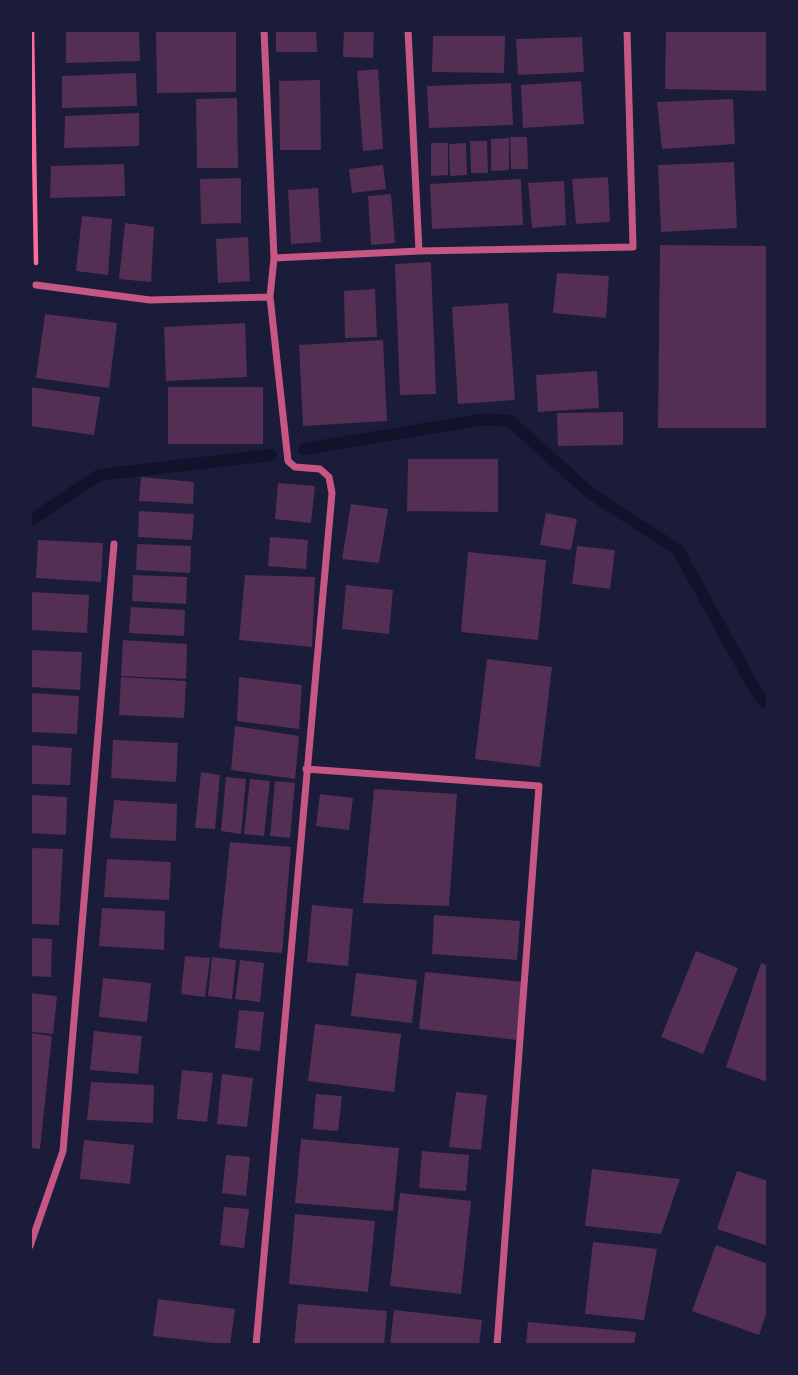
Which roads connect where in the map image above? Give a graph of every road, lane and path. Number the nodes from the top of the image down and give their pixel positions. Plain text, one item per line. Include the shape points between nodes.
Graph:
1 (32, 30) edge
2 (264, 30) edge
3 (408, 30) edge
4 (627, 30) edge
5 (419, 250) junction
6 (274, 258) junction
7 (36, 285) joint
8 (270, 296) junction
9 (114, 544) dead end
10 (306, 769) junction
11 (30, 1246) edge
12 (256, 1345) edge
13 (497, 1345) edge

1 - 7 path
2 - 6 street
3 - 5 street
4 - 5 street via 633,247
5 - 6 street
6 - 8 street
7 - 8 street via 150,300
8 - 10 street via 288,461 296,467 320,469 329,477 332,493
9 - 11 street via 62,1151
10 - 12 street
10 - 13 street via 539,786

